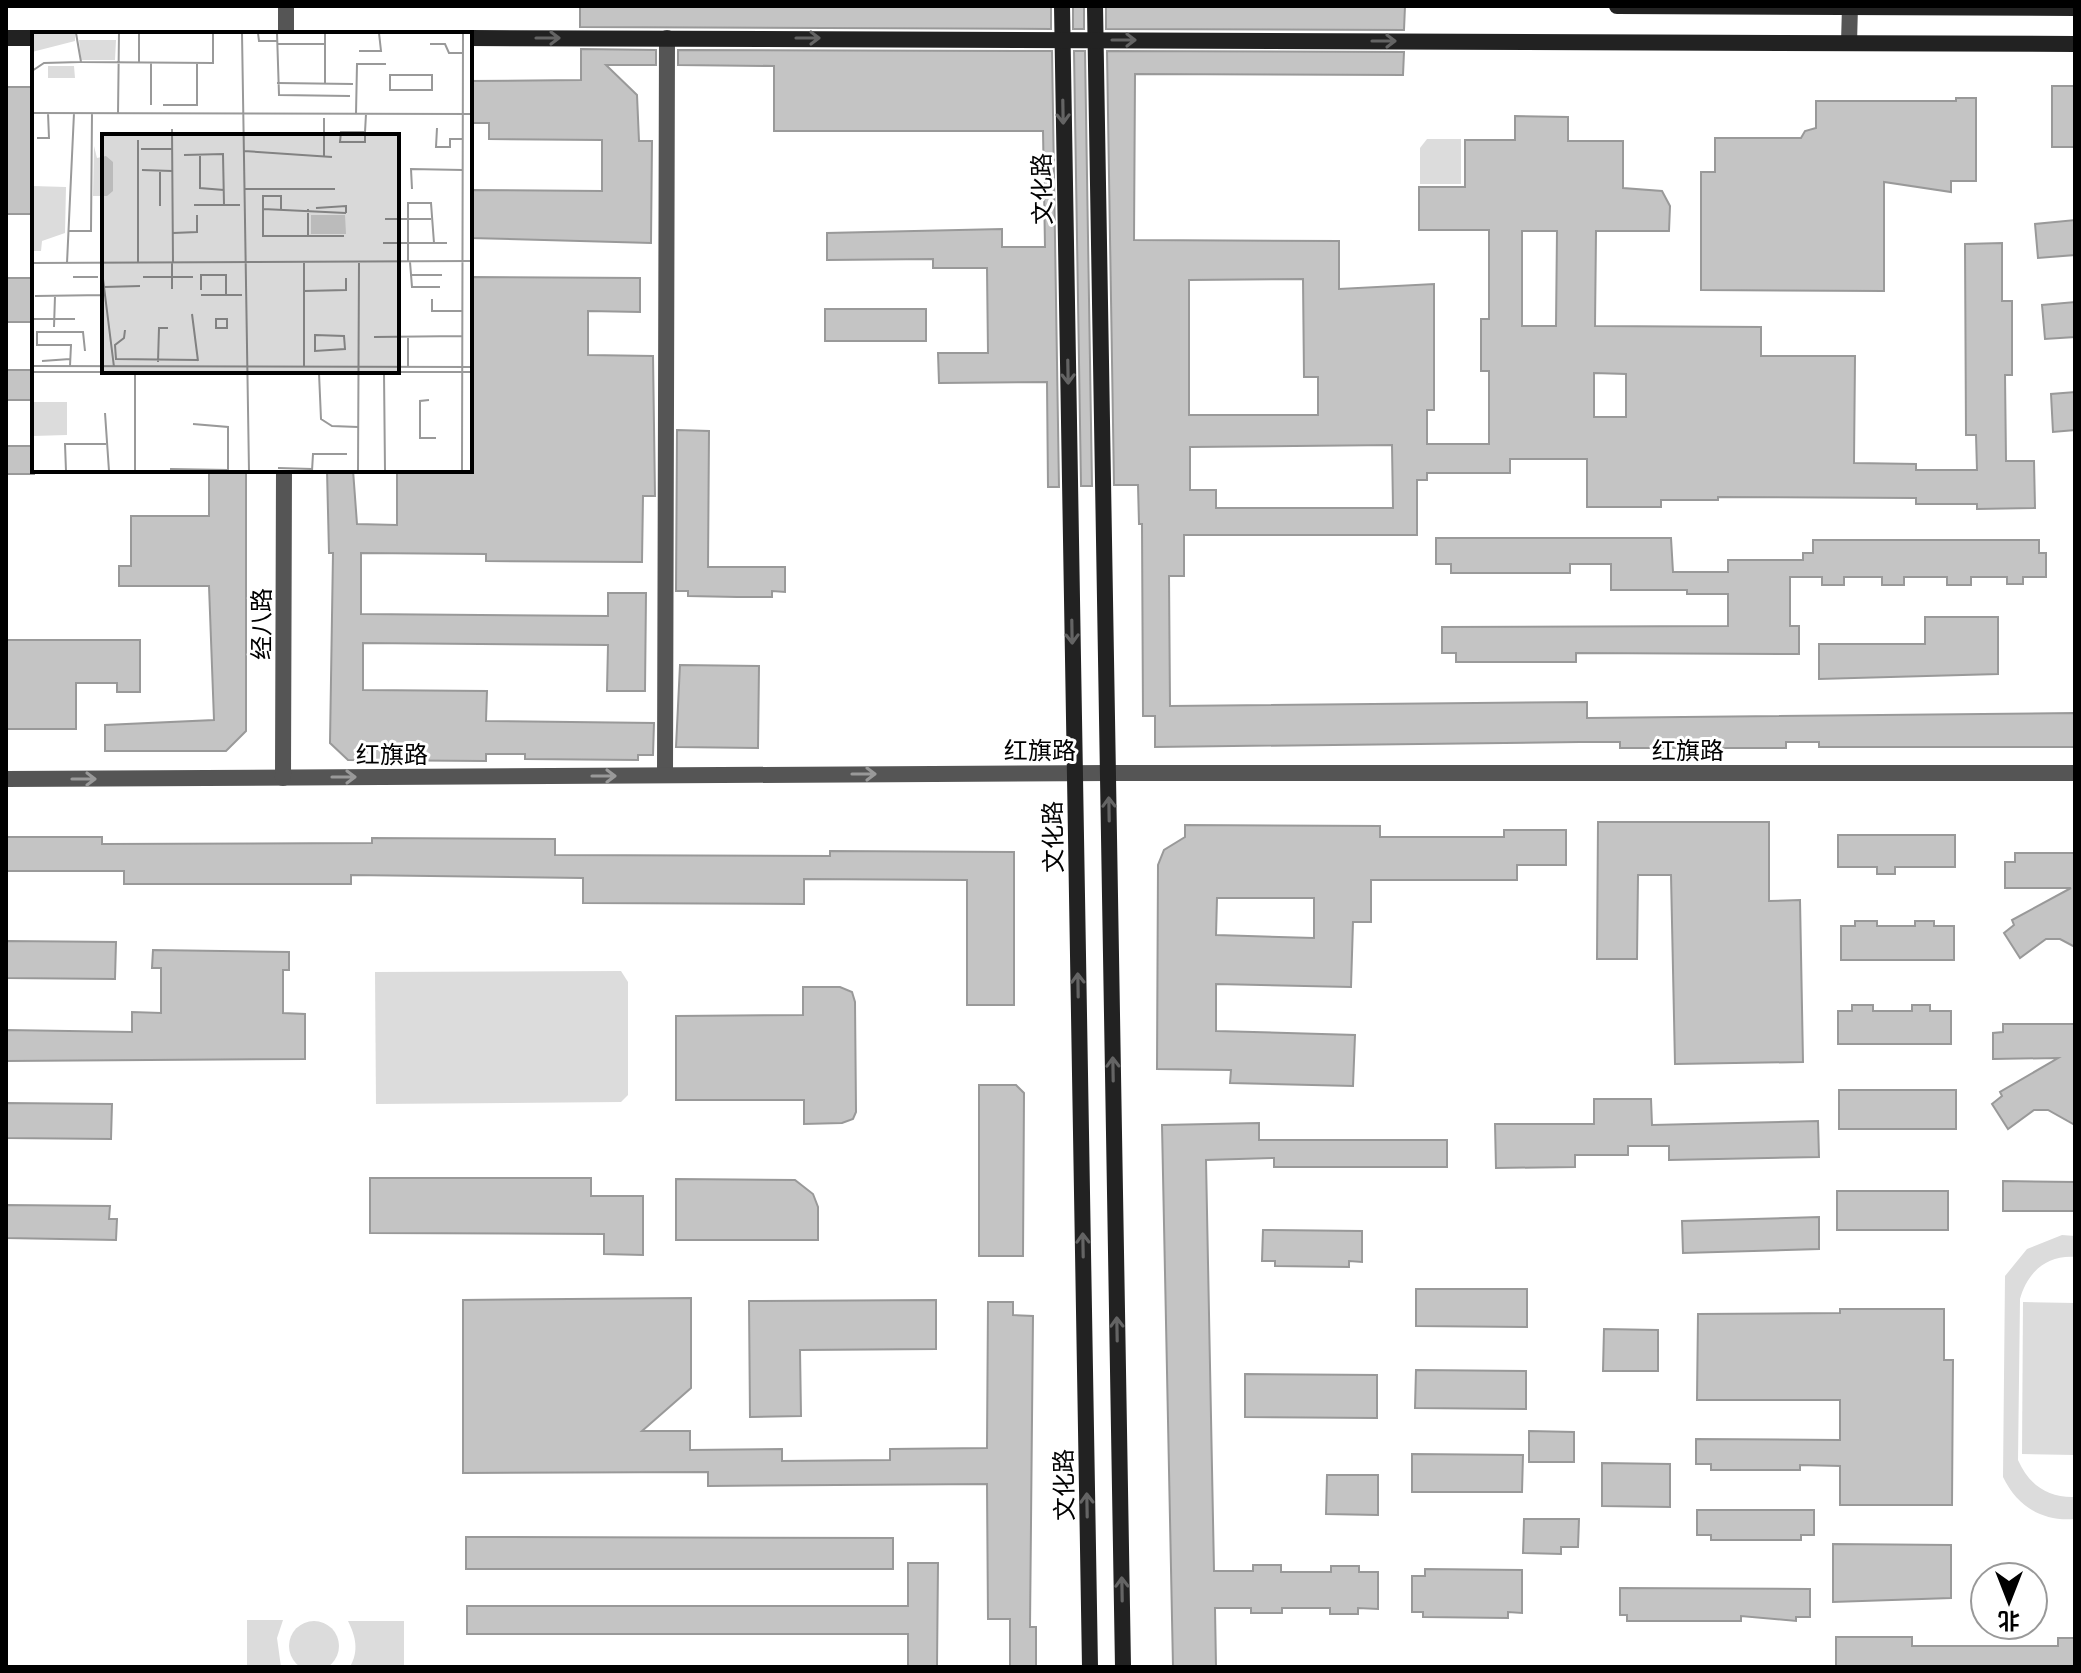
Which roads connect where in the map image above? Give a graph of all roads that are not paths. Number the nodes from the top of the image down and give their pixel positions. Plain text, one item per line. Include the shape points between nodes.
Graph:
1 (286, 6) edge
2 (1062, 6) edge
3 (1095, 6) edge
4 (1617, 6) edge
5 (1850, 7) edge
6 (2075, 8) edge
7 (286, 32) edge
8 (6, 38) edge
9 (32, 38) edge
10 (472, 38) edge
11 (667, 38) junction
12 (1062, 39) junction
13 (1096, 40) junction
14 (1849, 43) junction
15 (2075, 44) edge
16 (284, 472) edge
17 (1075, 773) junction
18 (1108, 773) junction
19 (2075, 773) edge
20 (665, 775) junction
21 (283, 778) junction
22 (6, 779) edge
23 (1090, 1667) edge
24 (1123, 1667) edge

1 - 7 street
2 - 12 main road, 文化路
3 - 13 main road
4 - 5 main road
5 - 6 main road
5 - 14 street
8 - 9 main road
10 -> 11 main road
11 -> 12 main road
11 - 20 street
12 - 13 main road
12 -> 17 main road, 文化路
13 -> 14 main road
13 - 18 main road
14 - 15 main road
16 - 21 street, 经八路
17 - 18 street, 红旗路
20 -> 17 street, 红旗路
23 -> 17 main road, 文化路
18 - 19 street, 红旗路
24 -> 18 main road
21 -> 20 street, 红旗路
22 -> 21 street, 红旗路

